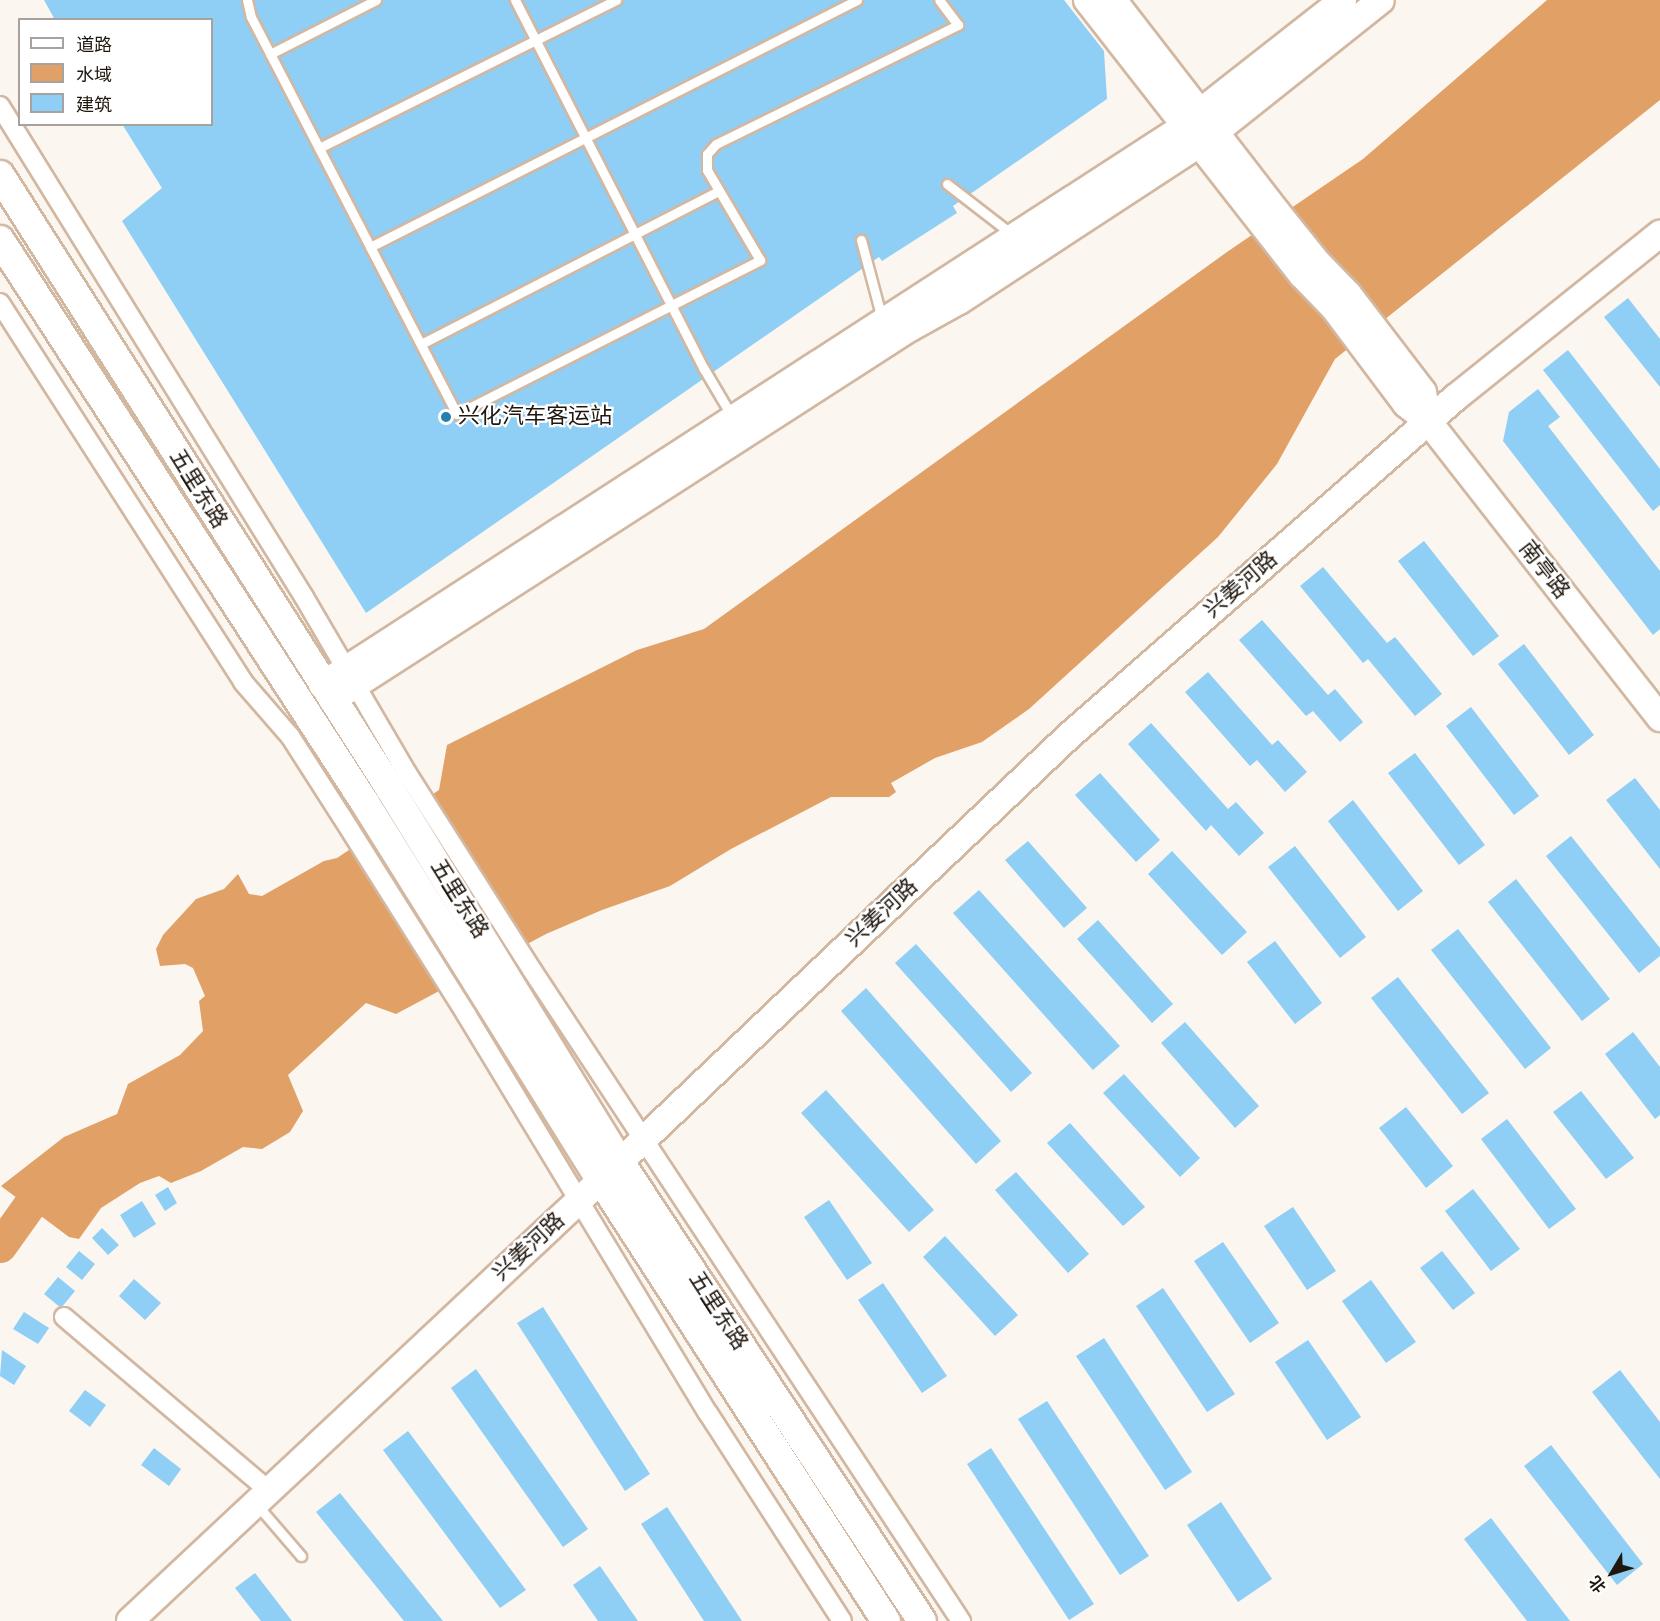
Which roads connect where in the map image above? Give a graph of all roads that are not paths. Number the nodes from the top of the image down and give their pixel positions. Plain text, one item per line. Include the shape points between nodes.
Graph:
1 (247, 0) edge
2 (376, 0) edge
3 (515, 0) edge
4 (616, 0) edge
5 (857, 0) edge
6 (939, 0) edge
7 (1087, 0) edge
8 (1113, 0) edge
9 (1343, 0) edge
10 (1381, 0) edge
11 (537, 41) junction
12 (270, 54) junction
13 (0, 106) edge
14 (1199, 129) junction
15 (586, 138) junction
16 (319, 148) junction
17 (0, 175) edge
18 (947, 184) dead end
19 (719, 191) junction
20 (635, 234) junction
21 (1660, 234) edge
22 (1015, 236) junction
23 (0, 240) edge
24 (861, 240) dead end
25 (370, 247) junction
26 (0, 303) edge
27 (672, 305) junction
28 (883, 321) junction
29 (420, 344) junction
30 (1428, 421) junction
31 (738, 427) junction
32 (351, 677) junction
33 (327, 693) junction
34 (1660, 718) edge
35 (398, 780) junction
36 (354, 810) junction
37 (521, 976) junction
38 (476, 1005) junction
39 (643, 1140) junction
40 (611, 1171) junction
41 (579, 1201) junction
42 (64, 1317) dead end
43 (262, 1497) junction
44 (301, 1556) dead end
45 (130, 1621) edge
46 (842, 1621) edge
47 (886, 1621) edge
48 (922, 1621) edge
49 (961, 1621) edge

1 - 12 lane
2 - 12 lane
3 - 11 lane
4 - 11 lane
5 - 15 lane
6 - 19 lane via 958,25 716,144 707,154 707,170
7 - 14 street
8 - 14 street
9 - 14 street
10 - 14 street
11 - 15 lane
11 - 16 lane
12 - 16 lane
13 - 32 street
14 - 22 street
14 - 30 street via 1377,349 1423,392
14 - 31 street via 969,294
15 - 20 lane
15 - 25 lane
16 - 25 lane
17 - 33 main road, 五里东路
18 - 22 lane
19 - 20 lane
19 - 27 lane via 760,260
20 - 27 lane
20 - 29 lane
21 - 30 street, 兴姜河路
22 - 28 street
23 - 36 main road, 五里东路
24 - 28 lane
25 - 29 lane
26 - 36 street via 243,682
27 - 29 lane via 457,414
27 - 31 lane
28 - 31 street
30 - 34 street, 南亭路
30 - 39 street, 兴姜河路 via 1070,735
31 - 32 street
32 - 33 street
32 - 35 street
33 - 35 main road, 五里东路
35 - 37 main road, 五里东路
36 - 38 main road, 五里东路
37 - 39 street
37 - 40 main road, 五里东路
38 - 40 main road, 五里东路
38 - 41 street
39 - 40 street, 兴姜河路
39 - 49 street
40 - 41 street, 兴姜河路
40 - 47 main road, 五里东路
40 - 48 main road, 五里东路
41 - 43 street, 兴姜河路
41 - 46 street via 708,1413
42 - 43 street
43 - 44 lane
43 - 45 street, 兴姜河路

